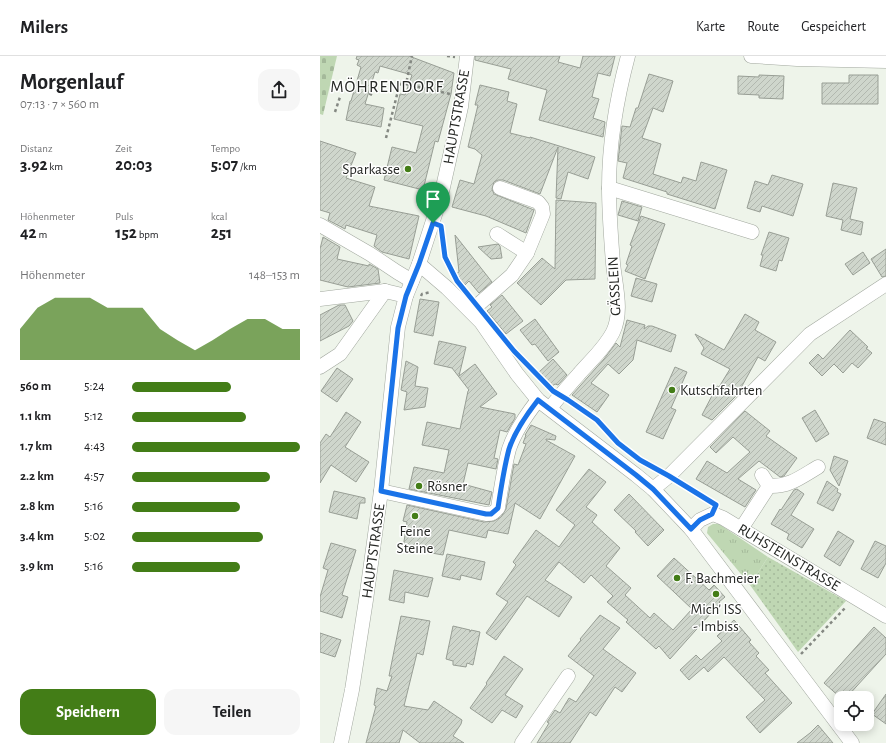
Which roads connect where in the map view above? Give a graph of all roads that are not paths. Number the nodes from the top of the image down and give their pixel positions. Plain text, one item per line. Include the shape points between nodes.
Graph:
1 (467, 56) edge
2 (628, 56) edge
3 (751, 56) edge
4 (886, 61) edge
5 (500, 188) dead end
6 (609, 188) junction
7 (320, 225) edge
8 (752, 232) dead end
9 (497, 234) dead end
10 (527, 253) junction
11 (419, 264) junction
12 (412, 281) junction
13 (886, 284) edge
14 (385, 291) junction
15 (413, 297) junction
16 (320, 299) edge
17 (472, 311) junction
18 (320, 367) edge
19 (544, 404) junction
20 (818, 467) dead end
21 (653, 489) junction
22 (381, 491) junction
23 (691, 529) junction
24 (741, 529) junction
25 (885, 613) edge
26 (568, 676) dead end
27 (342, 743) edge
28 (522, 743) edge
29 (852, 743) edge

1 - 11 street, HAUPTSTRASSE via 461,107 441,196
2 - 6 street, GÄSSLEIN via 610,146
3 - 4 street
5 - 10 street via 538,202 542,207 543,214
6 - 8 street
6 - 19 street, GÄSSLEIN via 617,302 614,331 605,346 560,396
7 - 12 street
9 - 10 street
10 - 17 street via 512,276
11 - 12 street, HAUPTSTRASSE
11 - 17 street
12 - 15 street, HAUPTSTRASSE
13 - 21 street via 810,334
14 - 15 street
14 - 16 street
14 - 18 street via 340,354
15 - 22 street, HAUPTSTRASSE via 398,328
17 - 19 street via 517,374
19 - 21 street
19 - 22 street, GÄSSLEIN via 529,412 513,440 498,508 491,514
20 - 24 street via 780,487 765,481
21 - 23 street
22 - 27 street, HAUPTSTRASSE
23 - 24 street, RUHSTEINSTRASSE via 700,520 712,514
23 - 29 street
24 - 25 street, RUHSTEINSTRASSE
26 - 28 street

